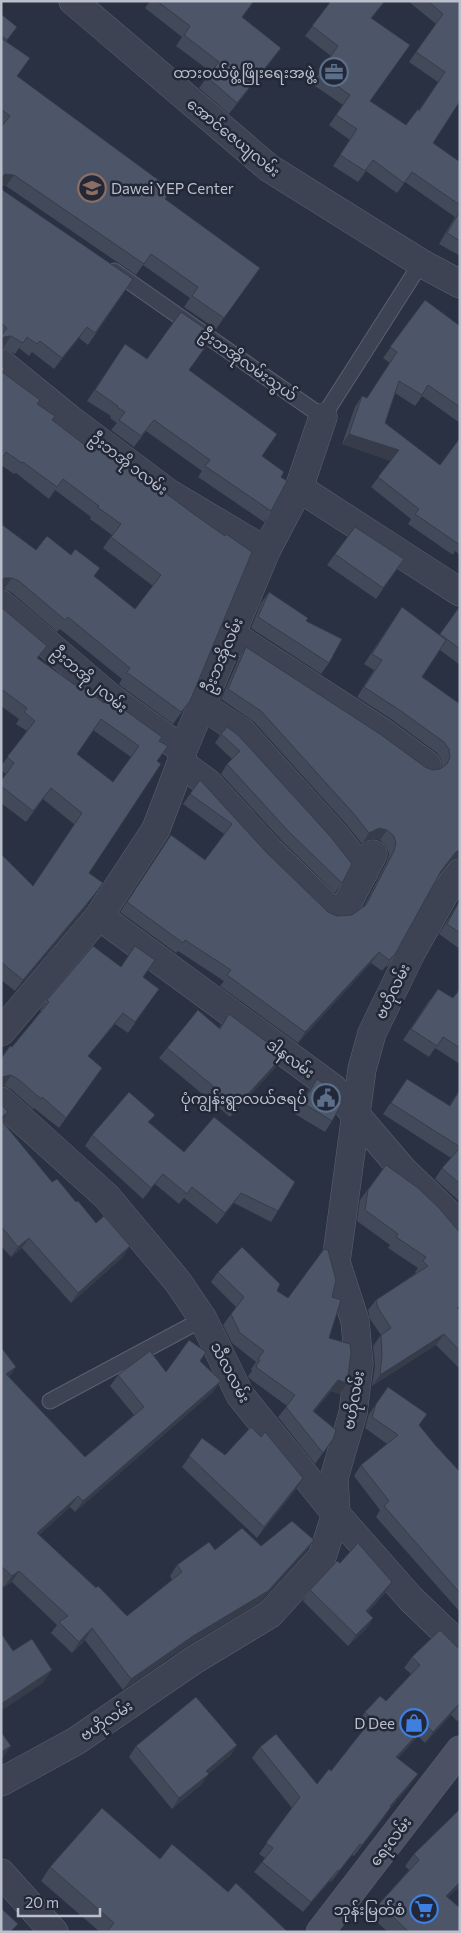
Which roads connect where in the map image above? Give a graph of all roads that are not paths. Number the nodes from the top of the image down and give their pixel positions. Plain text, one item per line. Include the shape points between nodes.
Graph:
1 (73, 1) edge
2 (98, 260) edge
3 (421, 262) junction
4 (460, 284) edge
5 (1, 363) edge
6 (323, 417) junction
7 (299, 488) junction
8 (266, 551) junction
9 (460, 592) edge
10 (1, 604) edge
11 (231, 634) junction
12 (201, 705) junction
13 (182, 757) junction
14 (427, 765) dead end
15 (460, 873) edge
16 (98, 916) junction
17 (1, 1032) edge
18 (1, 1101) edge
19 (356, 1115) junction
20 (460, 1225) edge
21 (203, 1319) junction
22 (50, 1401) dead end
23 (336, 1514) junction
24 (460, 1646) edge
25 (460, 1750) edge
26 (1, 1782) edge
27 (1, 1873) edge
28 (54, 1932) edge
29 (320, 1932) edge

1 - 3 street, အောင်ဇေယျလမ်း via 269,168
2 - 6 lane, ဦးဘအိုလမ်းသွယ်
3 - 4 street, အောင်ဇေယျလမ်း
3 - 6 lane, ဦးဘအိုလမ်း
5 - 8 street, ဦးဘအို ၁လမ်း via 170,494
6 - 7 street, ဦးဘအိုလမ်း
7 - 8 street, ဦးဘအိုလမ်း
7 - 9 street
8 - 11 street, ဦးဘအိုလမ်း
10 - 13 street, ဦးဘအို ၂လမ်း
11 - 12 street, ဦးဘအိုလမ်း
11 - 14 street
12 - 13 street, ဦးဘအိုလမ်း
12 - 13 street, ဦးဘအို ၂လမ်း via 242,732 335,835 369,863 345,908 332,911 271,852
13 - 16 street, ဦးဘအိုလမ်း via 156,829
15 - 19 street, ဗဟိုလမ်း via 412,951 372,1033 362,1069
16 - 17 street, ဦးဘအိုလမ်း
16 - 19 street, ဒါနလမ်း via 333,1088
18 - 21 street, သီလလမ်း via 107,1197 178,1282
19 - 20 street, ဒါနလမ်း via 402,1170
19 - 23 street, ဗဟိုလမ်း via 336,1262 355,1321 359,1364 353,1413 334,1478
21 - 22 lane
21 - 23 street, သီလလမ်း via 240,1395
23 - 24 street, သီလလမ်း via 411,1599
23 - 26 street, ဗဟိုလမ်း via 322,1557 270,1614 194,1660 76,1741
25 - 29 street, ရေးလမ်း
27 - 28 street

